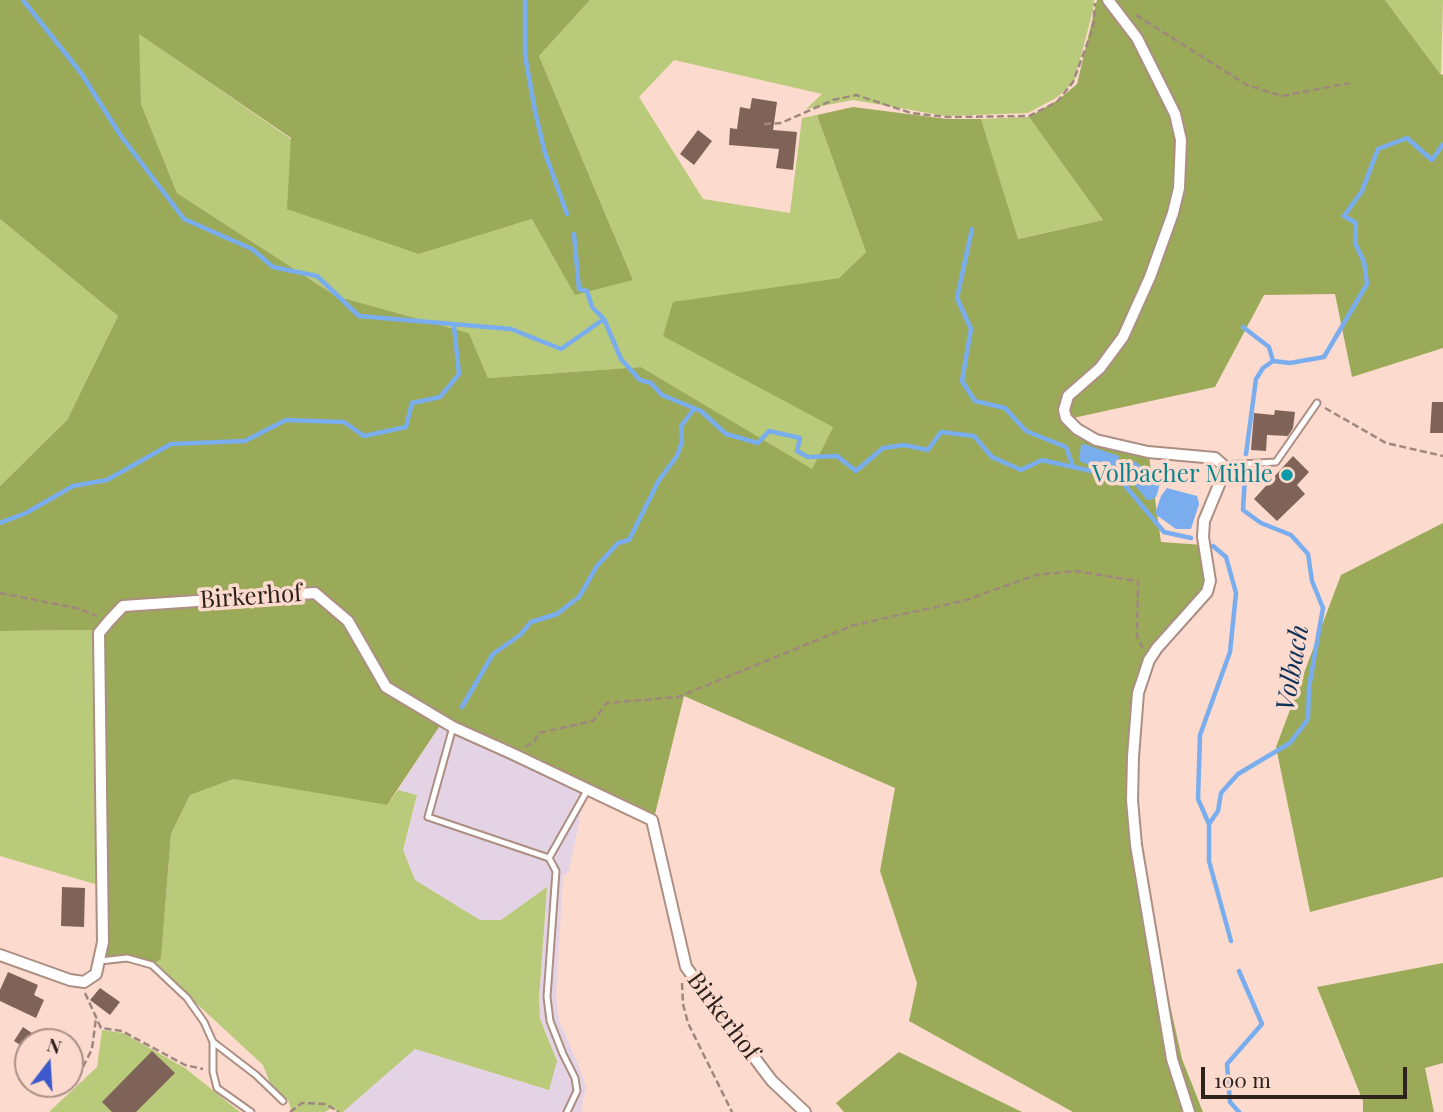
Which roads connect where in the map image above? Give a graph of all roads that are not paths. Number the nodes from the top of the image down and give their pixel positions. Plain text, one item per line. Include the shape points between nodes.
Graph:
1 (1108, 0) edge
2 (1317, 403) road end
3 (1223, 465) junction
4 (453, 727) junction
5 (588, 789) junction
6 (549, 858) junction
7 (0, 955) edge
8 (100, 961) junction
9 (212, 1042) junction
10 (283, 1101) dead end
11 (251, 1112) edge
12 (567, 1112) edge
13 (804, 1112) edge
14 (1189, 1112) edge

1 - 3 street via 1137,38 1175,114 1181,169 1173,213 1123,337 1100,368 1068,396 1064,410 1077,429 1096,440 1148,452 1214,458
2 - 3 lane via 1276,462
3 - 14 street via 1205,521 1207,592 1149,660 1138,692 1133,757 1136,845 1172,1059
4 - 5 street, Birkerhof
4 - 6 lane via 428,817
4 - 8 street, Birkerhof via 386,687 348,621 315,593 123,606 99,634
5 - 6 lane
5 - 13 street, Birkerhof via 652,820 685,967 772,1081
6 - 12 lane via 556,871 547,997 550,1021 575,1078 577,1091
7 - 8 street via 84,982 96,974
8 - 9 lane via 127,958 152,965 187,998
9 - 10 lane via 256,1074
9 - 11 lane via 217,1088

